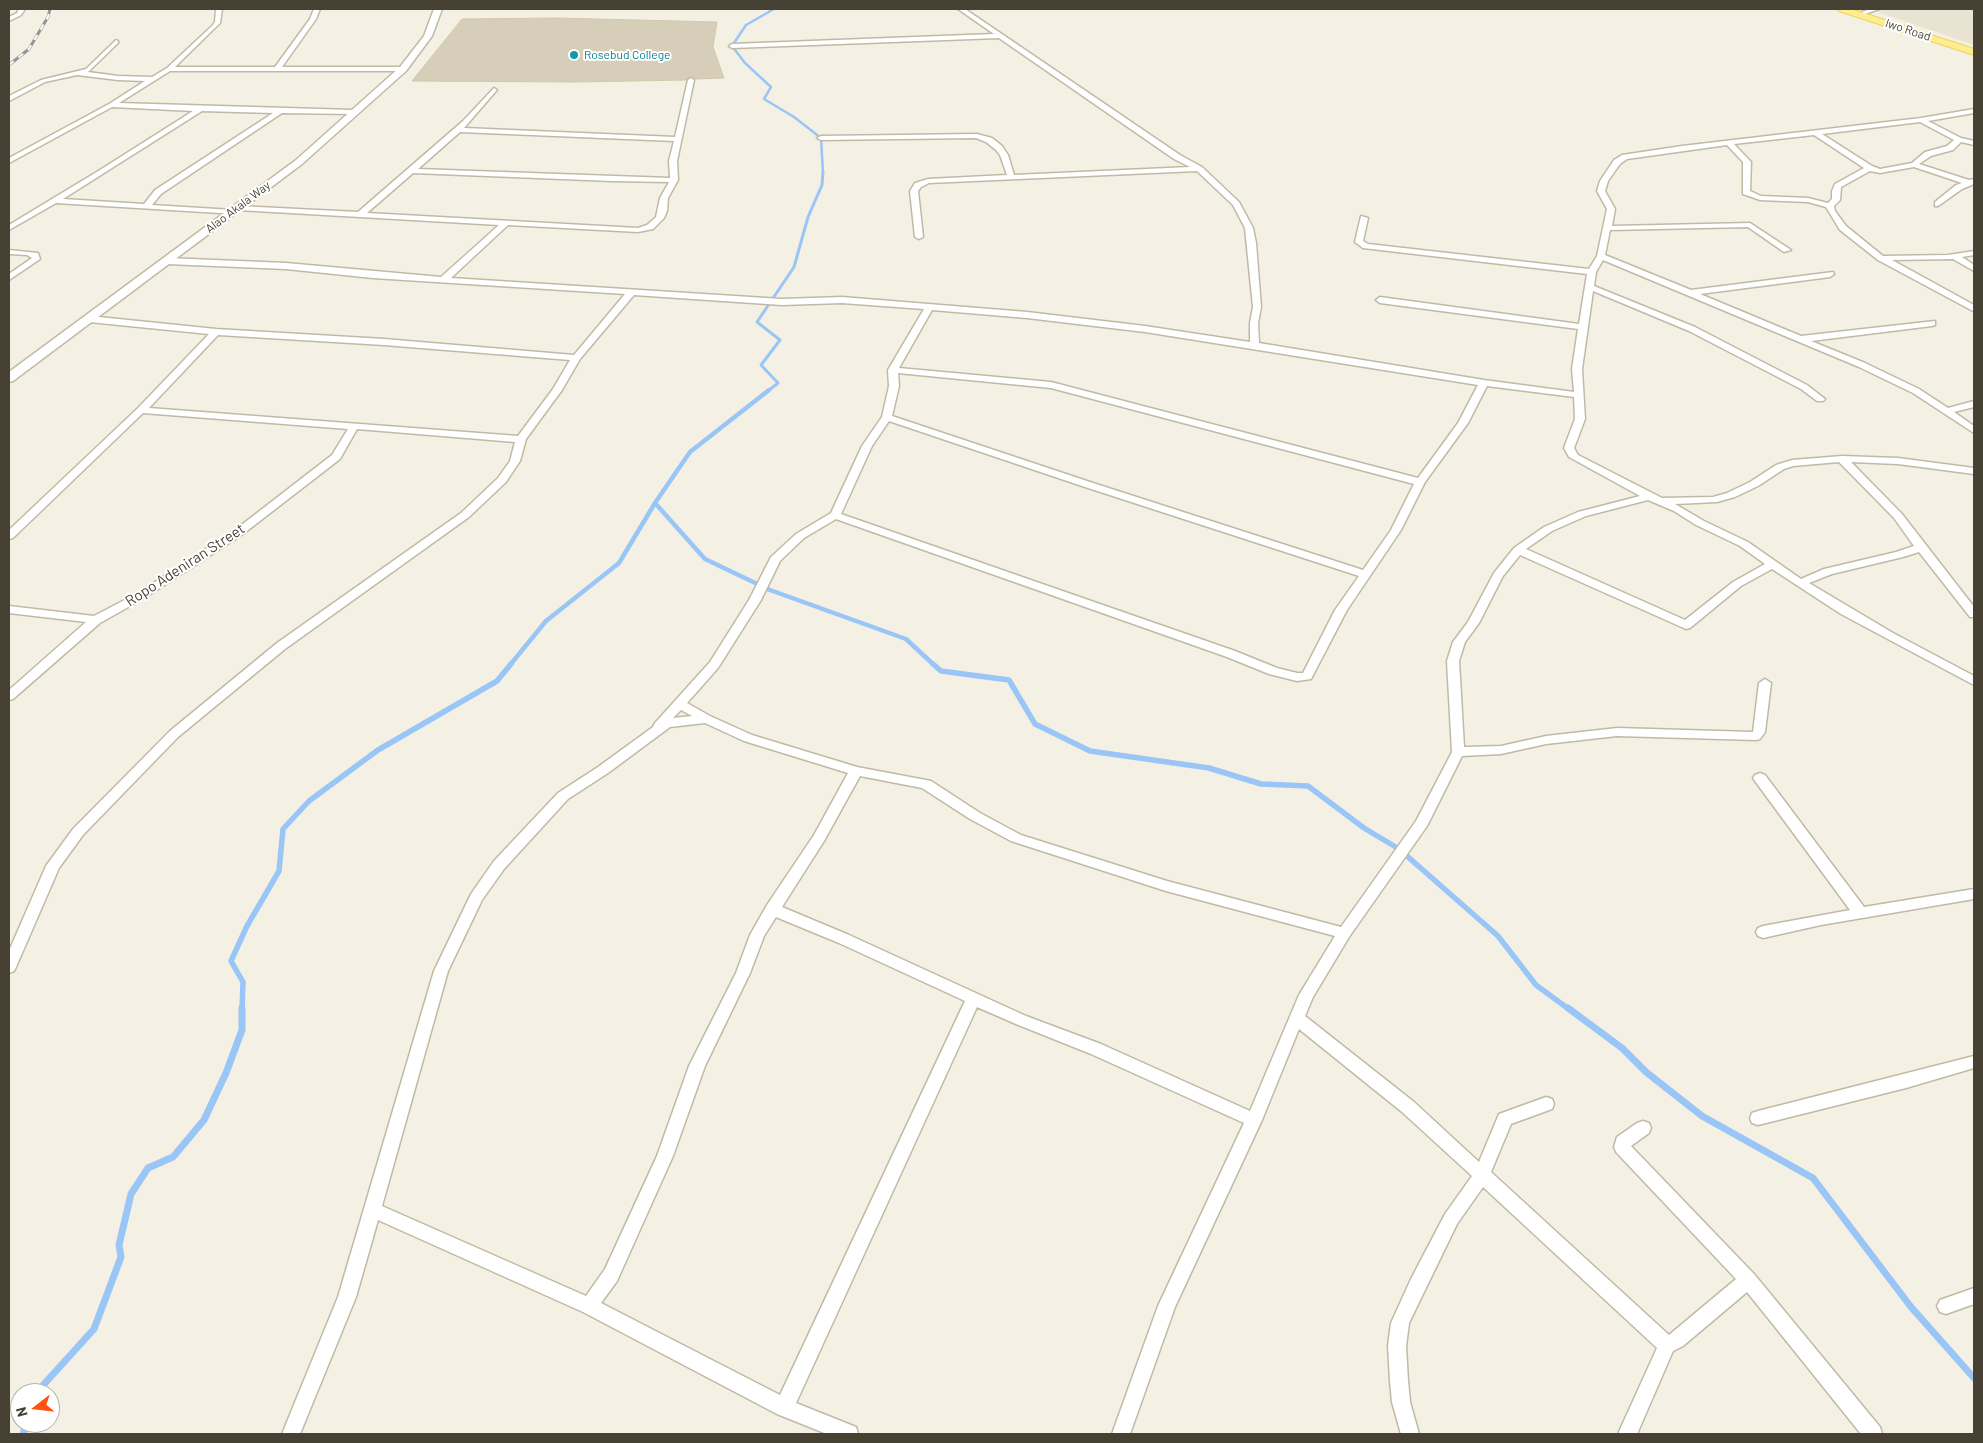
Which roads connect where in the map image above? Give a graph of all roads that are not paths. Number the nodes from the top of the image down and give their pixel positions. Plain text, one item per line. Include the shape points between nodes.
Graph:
1 (22, 9) edge
2 (219, 9) edge
3 (317, 9) edge
4 (438, 9) edge
5 (961, 9) edge
6 (1842, 9) edge
7 (1876, 9) edge
8 (1860, 10) edge
9 (9, 19) edge
10 (1002, 36) junction
11 (116, 42) dead end
12 (732, 46) dead end
13 (1974, 48) edge
14 (1974, 52) edge
15 (278, 68) junction
16 (169, 69) junction
17 (403, 69) junction
18 (76, 73) junction
19 (153, 79) junction
20 (691, 80) dead end
21 (494, 90) dead end
22 (9, 99) edge
23 (111, 105) junction
24 (201, 109) junction
25 (280, 111) junction
26 (1974, 111) edge
27 (353, 112) junction
28 (1921, 120) junction
29 (458, 130) junction
30 (1815, 132) junction
31 (821, 138) dead end
32 (678, 139) junction
33 (1959, 140) junction
34 (1729, 142) junction
35 (1974, 143) edge
36 (9, 161) edge
37 (1914, 166) junction
38 (1869, 168) junction
39 (1199, 169) junction
40 (412, 172) junction
41 (1011, 176) junction
42 (674, 180) junction
43 (1972, 182) edge
44 (54, 201) junction
45 (1938, 204) dead end
46 (1830, 206) junction
47 (146, 207) junction
48 (235, 210) junction
49 (360, 215) junction
50 (1364, 218) dead end
51 (505, 224) junction
52 (9, 228) edge
53 (1608, 228) junction
54 (919, 237) dead end
55 (1787, 250) dead end
56 (9, 252) edge
57 (1974, 253) edge
58 (1601, 256) junction
59 (1954, 256) junction
60 (1881, 258) junction
61 (168, 261) junction
62 (1974, 268) edge
63 (1592, 272) junction
64 (1830, 274) dead end
65 (9, 278) edge
66 (444, 279) junction
67 (1589, 287) junction
68 (632, 292) junction
69 (1690, 294) junction
70 (1380, 300) dead end
71 (929, 308) junction
72 (1973, 308) dead end
73 (90, 319) junction
74 (1932, 323) dead end
75 (1584, 327) junction
76 (216, 332) junction
77 (1802, 339) junction
78 (1254, 345) junction
79 (576, 358) junction
80 (893, 370) junction
81 (9, 378) edge
82 (1484, 383) junction
83 (1577, 395) junction
84 (1820, 399) dead end
85 (1974, 404) edge
86 (141, 410) junction
87 (1948, 411) junction
88 (886, 417) junction
89 (353, 428) junction
90 (1974, 430) edge
91 (521, 439) junction
92 (1842, 459) junction
93 (1974, 471) edge
94 (1420, 482) junction
95 (1654, 499) junction
96 (835, 515) junction
97 (9, 536) edge
98 (1921, 547) junction
99 (1518, 550) junction
100 (1774, 564) junction
101 (1366, 574) junction
102 (1800, 583) junction
103 (9, 609) edge
104 (1974, 614) edge
105 (96, 620) junction
106 (1974, 681) edge
107 (1765, 683) dead end
108 (9, 696) edge
109 (680, 704) junction
110 (706, 719) junction
111 (654, 731) junction
112 (1458, 752) junction
113 (856, 771) junction
114 (1760, 778) dead end
115 (1974, 894) edge
116 (770, 912) junction
117 (1860, 913) junction
118 (1763, 932) dead end
119 (1344, 933) junction
120 (9, 966) edge
121 (973, 998) junction
122 (1296, 1018) junction
123 (1974, 1062) edge
124 (1546, 1104) dead end
125 (1758, 1118) dead end
126 (1254, 1120) junction
127 (1643, 1128) dead end
128 (1481, 1176) junction
129 (371, 1209) junction
130 (1748, 1280) junction
131 (1974, 1296) edge
132 (588, 1306) junction
133 (1946, 1306) dead end
134 (1667, 1345) junction
135 (784, 1407) junction
136 (292, 1434) edge
137 (849, 1434) edge
138 (1121, 1434) edge
139 (1410, 1434) edge
140 (1627, 1434) edge
141 (1873, 1434) edge

1 - 9 street
2 - 16 street via 215,26
3 - 15 street
4 - 17 street, Alao Akala Way via 428,36
5 - 10 street
6 - 14 main road, Iwo Road
7 - 8 street
8 - 13 main road, Iwo Road
10 - 12 street
10 - 39 street
11 - 18 street via 88,70
15 - 16 street
15 - 17 street
16 - 19 street
17 - 27 street, Alao Akala Way
18 - 19 street
18 - 22 street via 43,81
19 - 23 street
20 - 32 street
21 - 29 street
23 - 24 street
23 - 36 street
24 - 25 street
24 - 44 street
25 - 27 street
25 - 47 street via 158,192
26 - 28 street
27 - 48 street, Alao Akala Way via 299,162
28 - 30 street
28 - 33 street
29 - 32 street
29 - 40 street
30 - 34 street
30 - 38 street
31 - 41 street via 977,136 999,148
32 - 42 street via 673,161
33 - 35 street
33 - 37 street via 1950,148 1928,154
34 - 46 street via 1747,162 1747,193 1760,198 1808,200
34 - 53 street via 1620,159 1604,181 1601,191 1612,209
37 - 38 street via 1880,171
37 - 43 street
38 - 46 street via 1838,186 1836,200
39 - 41 street
39 - 78 street via 1236,204 1249,228 1258,307
40 - 42 street
40 - 49 street
41 - 54 street via 935,180 918,185 914,191 914,206
42 - 51 street via 664,198 660,218 644,230
43 - 45 street
44 - 47 street
44 - 52 street
46 - 60 street via 1843,228
47 - 48 street
48 - 49 street
48 - 61 street, Alao Akala Way
49 - 51 street
50 - 63 street via 1359,242 1366,246
51 - 66 street
53 - 55 street via 1750,225
53 - 58 street
56 - 65 street via 27,253 35,256 36,260
57 - 59 street
58 - 63 street
58 - 69 street
59 - 60 street
59 - 62 street
60 - 72 street
61 - 66 street via 286,266
61 - 73 street, Alao Akala Way
63 - 67 street
64 - 69 street
66 - 68 street
67 - 75 street
67 - 84 street via 1692,330 1804,387
68 - 71 street
68 - 79 street
69 - 77 street
70 - 75 street
71 - 78 street via 1066,320
71 - 80 street
73 - 76 street
73 - 81 street, Alao Akala Way
74 - 77 street
75 - 83 street via 1577,369
76 - 79 street
76 - 86 street
77 - 87 street via 1916,391
78 - 82 street
79 - 91 street
80 - 88 street via 894,386
80 - 94 street via 1051,385
82 - 83 street
82 - 94 street via 1462,423
83 - 95 street via 1580,419 1570,442 1570,452
85 - 87 street
86 - 89 street
86 - 97 street
87 - 90 street
88 - 96 street via 867,446
88 - 101 street
89 - 91 street
89 - 105 street, Ropo Adeniran Street via 336,457 239,532 142,595
91 - 120 street via 515,461 502,480 465,515 281,646 174,734 110,798 78,832 53,866
92 - 93 street via 1898,461
92 - 95 street via 1786,465 1739,492 1713,500
92 - 98 street via 1898,516
94 - 101 street via 1396,530
95 - 99 street via 1582,514 1548,529
95 - 100 street via 1744,544
96 - 101 street via 1297,678 1307,676 1341,610
96 - 109 street via 800,536 775,559 714,665
98 - 102 street via 1828,571
98 - 104 street
99 - 100 street via 1686,625 1737,584
99 - 112 street via 1498,575 1473,623 1459,642 1453,662
100 - 102 street
102 - 106 street via 1889,636
103 - 105 street
105 - 108 street, Ropo Adeniran Street
107 - 112 street via 1756,736 1618,732 1546,740 1501,750
109 - 110 street
109 - 111 street
110 - 111 street via 667,723
110 - 113 street via 748,738
111 - 129 street via 563,796 498,865 476,898 441,971
112 - 119 street via 1422,823
113 - 116 street via 819,838
113 - 119 street via 926,784 1016,838 1166,886
114 - 117 street
115 - 117 street
116 - 121 street via 844,939
116 - 132 street via 697,1066 665,1156 615,1266
117 - 118 street
119 - 122 street via 1306,995
121 - 126 street
121 - 135 street
122 - 126 street
122 - 128 street via 1408,1107
123 - 125 street
124 - 128 street via 1505,1120
126 - 138 street via 1167,1306
127 - 130 street via 1623,1142 1622,1147
128 - 134 street
128 - 139 street via 1451,1219 1400,1323 1396,1346 1399,1381
129 - 132 street
129 - 136 street via 346,1297
130 - 134 street
130 - 141 street
131 - 133 street
132 - 135 street
134 - 140 street
135 - 137 street

